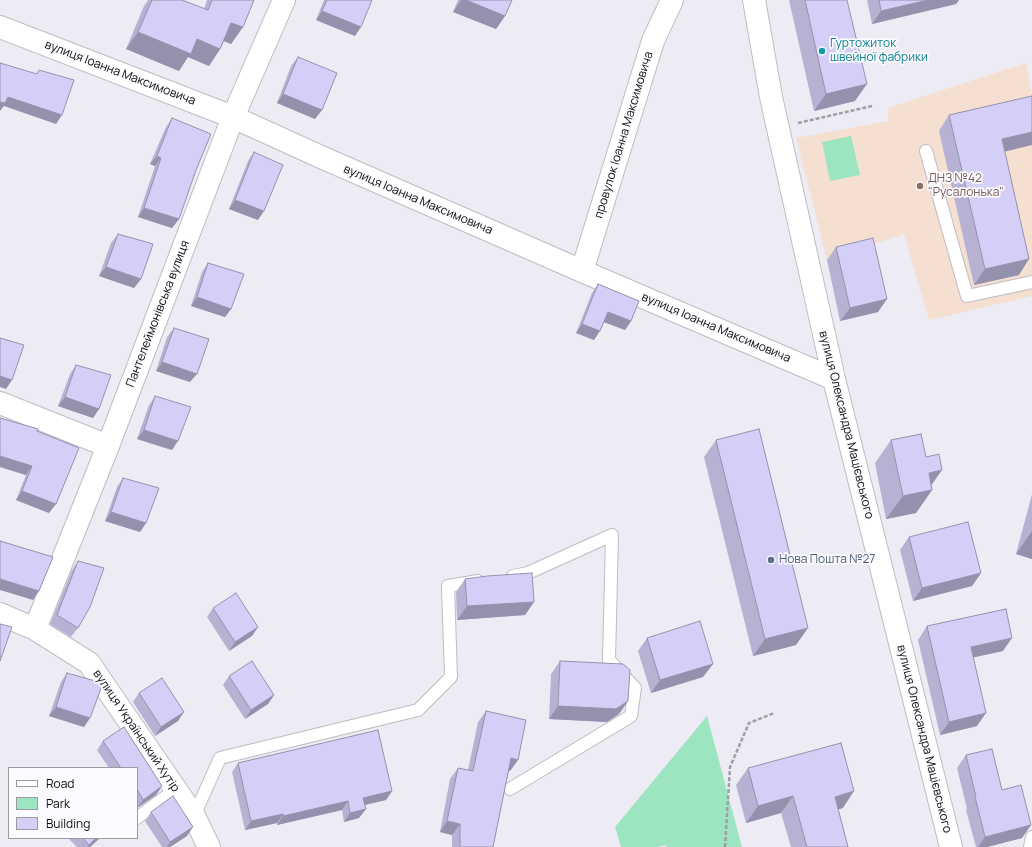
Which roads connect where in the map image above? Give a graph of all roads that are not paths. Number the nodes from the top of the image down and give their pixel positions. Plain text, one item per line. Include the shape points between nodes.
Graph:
1 (284, 0) edge
2 (672, 0) edge
3 (754, 0) edge
4 (0, 27) edge
5 (233, 117) junction
6 (926, 150) dead end
7 (582, 271) junction
8 (1032, 282) edge
9 (834, 379) junction
10 (0, 402) edge
11 (108, 446) junction
12 (0, 614) edge
13 (35, 629) junction
14 (176, 789) junction
15 (510, 789) dead end
16 (194, 816) junction
17 (138, 817) edge
18 (1032, 837) edge
19 (208, 847) edge
20 (951, 847) edge
21 (1030, 847) edge

1 - 5 street, Пантелеймонівська вулиця
2 - 7 street, провулок Іоанна Максимовича via 654,41
3 - 9 street, вулиця Олександра Мацієвського via 770,97
4 - 5 street, вулиця Іоанна Максимовича
5 - 7 street, вулиця Іоанна Максимовича
5 - 11 street, Пантелеймонівська вулиця
6 - 8 lane via 966,296
7 - 9 street, вулиця Іоанна Максимовича
9 - 20 street, вулиця Олександра Мацієвського
10 - 11 street
11 - 13 street, Пантелеймонівська вулиця
12 - 13 street, вулиця Український Хутір
13 - 14 street, вулиця Український Хутір via 89,663
14 - 16 street, вулиця Український Хутір
14 - 17 lane
15 - 16 lane via 631,716 635,688 610,660 612,535 528,573 448,586 451,677 418,710 220,758
16 - 19 street, вулиця Український Хутір
18 - 21 lane

